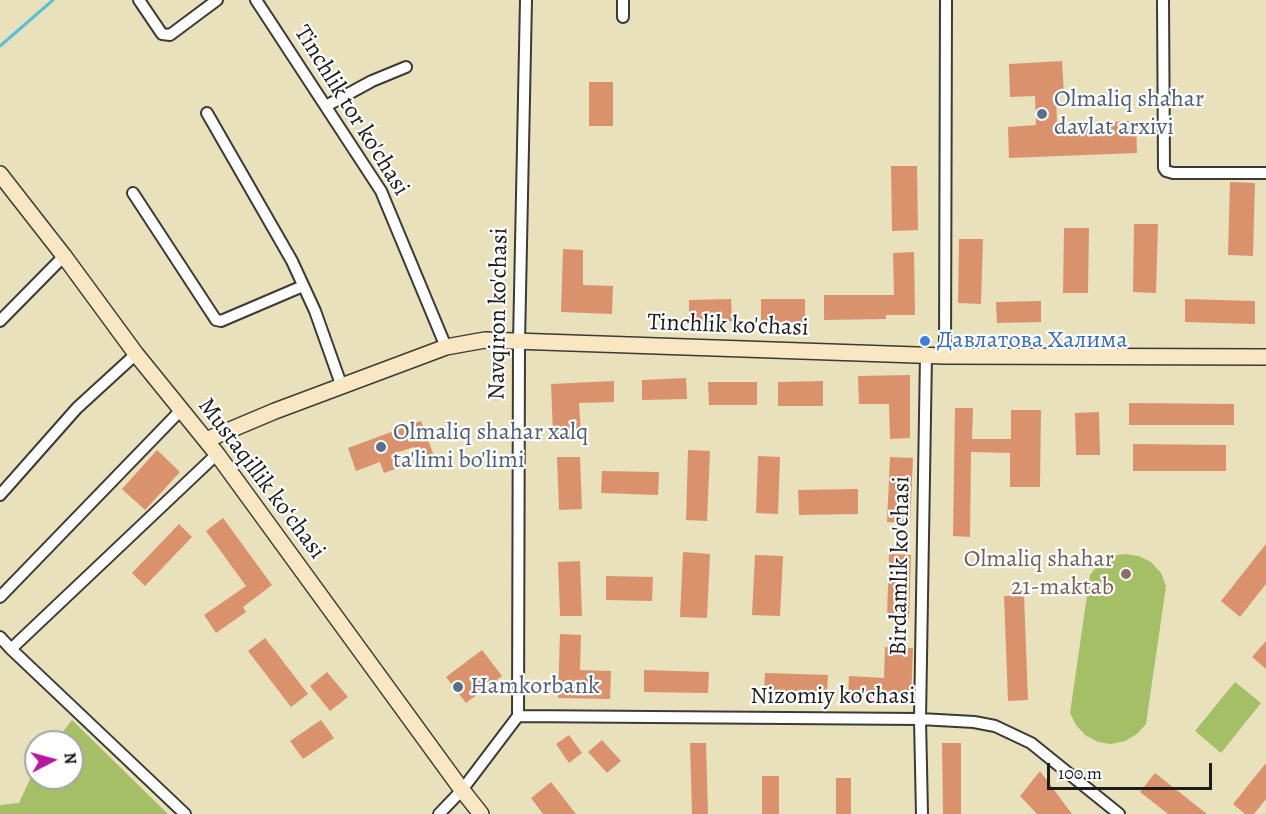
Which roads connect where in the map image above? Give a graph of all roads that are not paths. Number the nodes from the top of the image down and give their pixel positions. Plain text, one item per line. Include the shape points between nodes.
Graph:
1 (139, 0) edge
2 (217, 0) edge
3 (256, 0) edge
4 (526, 0) edge
5 (623, 0) edge
6 (946, 0) edge
7 (1163, 0) edge
8 (623, 17) dead end
9 (406, 67) dead end
10 (326, 106) junction
11 (207, 113) dead end
12 (1266, 173) edge
13 (0, 174) edge
14 (133, 193) dead end
15 (64, 256) junction
16 (303, 286) junction
17 (0, 321) edge
18 (519, 342) junction
19 (446, 347) junction
20 (136, 354) junction
21 (926, 355) junction
22 (945, 356) junction
23 (1266, 357) edge
24 (342, 387) junction
25 (181, 410) junction
26 (206, 440) junction
27 (217, 454) junction
28 (0, 495) edge
29 (0, 597) edge
30 (0, 637) edge
31 (5, 650) edge
32 (518, 716) junction
33 (920, 718) junction
34 (462, 790) junction
35 (185, 814) edge
36 (439, 814) edge
37 (481, 814) edge
38 (922, 814) edge
39 (1119, 814) edge

1 - 2 street via 162,33 170,34
3 - 10 street, Tinchlik tor ko'chasi
4 - 18 street, Navqiron ko'chasi
5 - 8 street
6 - 22 street
7 - 12 street via 1164,168 1173,173
9 - 10 street
10 - 19 street, Tinchlik tor ko'chasi via 381,191
11 - 16 street
13 - 15 main road, Mustaqillik koʻchasi
14 - 16 street via 216,321
15 - 17 street
15 - 20 main road, Mustaqillik koʻchasi
16 - 24 street
18 - 19 main road, Tinchlik ko'chasi via 485,340
18 - 21 main road, Tinchlik ko'chasi
18 - 32 street, Navqiron ko'chasi
19 - 24 main road, Tinchlik ko'chasi
20 - 25 main road, Mustaqillik koʻchasi
20 - 28 street via 77,408
21 - 22 main road, Tinchlik ko'chasi
21 - 33 street, Birdamlik ko'chasi
22 - 23 main road, Tinchlik ko'chasi
24 - 26 main road, Tinchlik ko'chasi
25 - 26 main road, Mustaqillik koʻchasi
25 - 29 street
26 - 27 main road, Mustaqillik koʻchasi
27 - 31 street
27 - 34 main road, Mustaqillik koʻchasi
30 - 31 street
31 - 35 street
32 - 33 street, Nizomiy ko'chasi
32 - 34 street
33 - 38 street, Birdamlik ko'chasi
33 - 39 street, Nizomiy ko'chasi via 995,726 1031,742
34 - 36 street
34 - 37 main road, Mustaqillik koʻchasi

